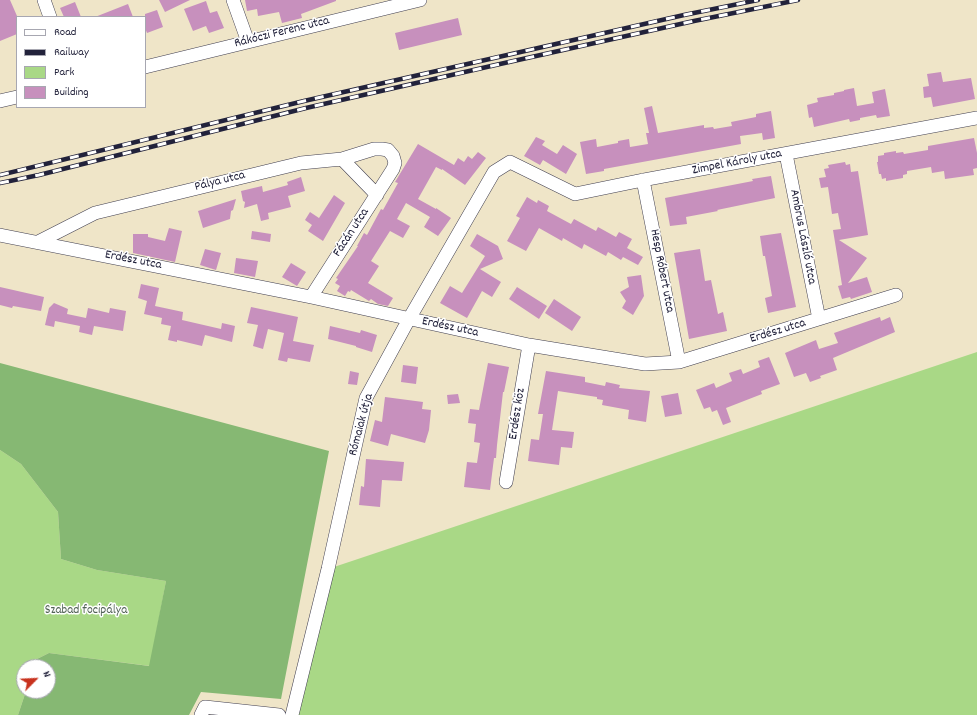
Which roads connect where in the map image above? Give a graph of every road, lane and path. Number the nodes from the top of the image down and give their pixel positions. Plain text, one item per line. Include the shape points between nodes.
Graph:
1 (44, 0) edge
2 (233, 0) edge
3 (420, 0) edge
4 (50, 16) edge
5 (248, 42) junction
6 (146, 67) edge
7 (16, 97) edge
8 (0, 101) edge
9 (977, 118) edge
10 (786, 154) junction
11 (342, 159) junction
12 (504, 165) joint
13 (393, 169) joint
14 (643, 180) junction
15 (377, 195) junction
16 (0, 236) edge
17 (38, 242) junction
18 (896, 295) dead end
19 (311, 297) junction
20 (409, 319) junction
21 (819, 319) junction
22 (529, 345) junction
23 (679, 362) junction
24 (506, 482) dead end
25 (201, 715) edge
26 (279, 715) edge
27 (292, 715) edge

1 - 4 street
2 - 5 street
3 - 5 street, Rákóczi Ferenc utca
5 - 6 street, Rákóczi Ferenc utca
7 - 8 street
9 - 10 street, Zimpel Károly utca
10 - 14 street, Zimpel Károly utca
10 - 21 street, Ambrus László utca
11 - 13 street, Pálya utca via 374,149 388,150 395,163
11 - 15 street
11 - 17 street, Pálya utca via 301,162 94,213
12 - 14 street, Zimpel Károly utca via 510,162 575,194
12 - 20 street, Rómaiak útja via 494,172
13 - 15 street, Fácán utca
14 - 23 street, Hesp Róbert utca
15 - 19 street, Fácán utca
16 - 17 street, Erdész utca
17 - 19 street, Erdész utca
18 - 21 street, Erdész utca
19 - 20 street, Erdész utca
20 - 22 street, Erdész utca
20 - 27 street, Rómaiak útja via 366,398
21 - 23 street, Erdész utca
22 - 23 street, Erdész utca via 645,364
22 - 24 street, Erdész köz
25 - 26 street via 205,708

